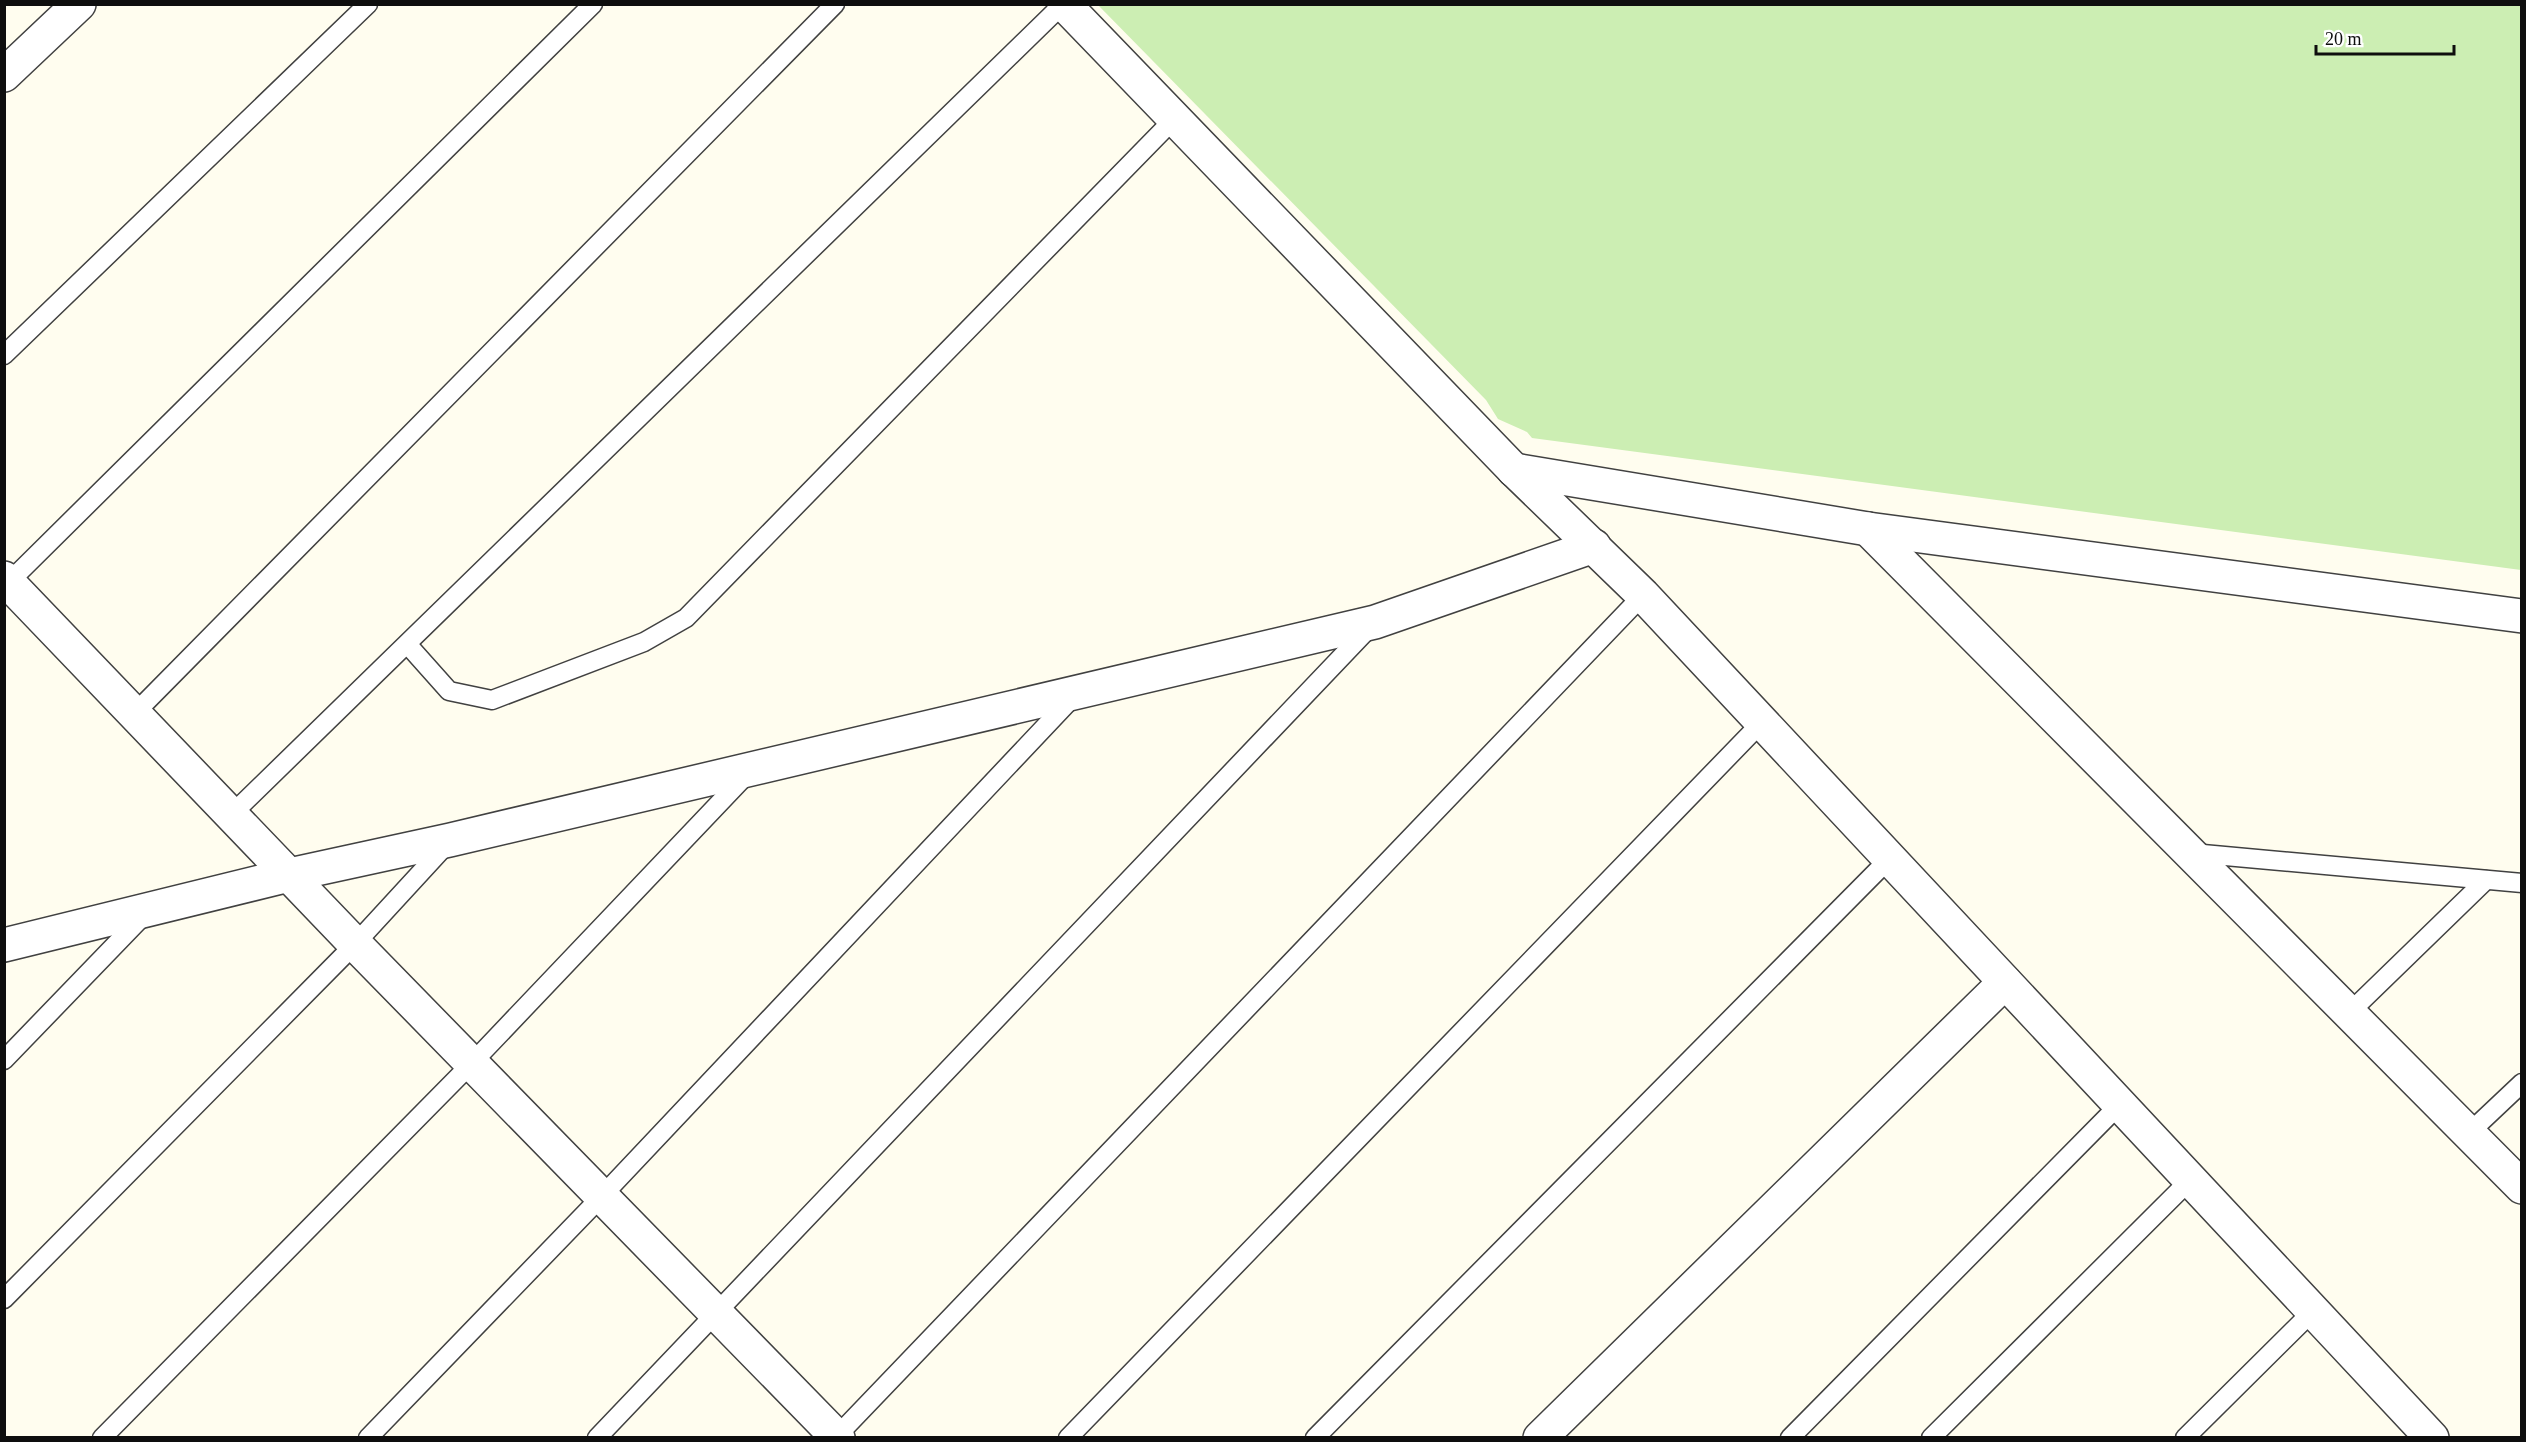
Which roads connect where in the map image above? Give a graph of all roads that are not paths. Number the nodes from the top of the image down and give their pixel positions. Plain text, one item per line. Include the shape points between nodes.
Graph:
1 (79, 4) edge
2 (368, 4) edge
3 (592, 4) edge
4 (835, 4) edge
5 (1064, 4) edge
6 (4, 75) edge
7 (1175, 118) junction
8 (4, 356) edge
9 (1514, 471) junction
10 (1868, 529) junction
11 (1594, 546) junction
12 (6, 582) edge
13 (1643, 595) junction
14 (2522, 616) edge
15 (1375, 622) junction
16 (408, 645) junction
17 (1077, 693) junction
18 (134, 714) junction
19 (1762, 722) junction
20 (752, 769) junction
21 (231, 815) junction
22 (450, 840) junction
23 (2190, 853) junction
24 (1890, 858) junction
25 (290, 875) junction
26 (2486, 880) junction
27 (2522, 884) edge
28 (148, 912) junction
29 (355, 944) junction
30 (4, 945) edge
31 (2006, 982) junction
32 (2349, 1014) junction
33 (4, 1060) edge
34 (472, 1063) junction
35 (2522, 1083) edge
36 (2120, 1104) junction
37 (2469, 1133) junction
38 (2191, 1179) junction
39 (2522, 1187) edge
40 (602, 1196) junction
41 (4, 1299) edge
42 (2314, 1310) junction
43 (716, 1314) junction
44 (102, 1437) edge
45 (368, 1437) edge
46 (597, 1437) edge
47 (836, 1437) edge
48 (1068, 1437) edge
49 (1315, 1437) edge
50 (1540, 1437) edge
51 (1790, 1437) edge
52 (1931, 1437) edge
53 (2185, 1437) edge
54 (2432, 1437) edge

1 - 6 street
2 - 8 lane
3 - 12 lane
4 - 18 lane
5 - 7 street
5 - 16 lane
7 - 9 street
7 - 16 lane via 686,618 644,642 492,700 449,691
9 - 10 street
9 - 11 street
10 - 14 street
10 - 23 street
11 - 13 street
11 - 15 street
12 - 18 street
13 - 19 street
13 - 47 lane
15 - 17 street
15 - 43 lane
16 - 21 lane
17 - 20 street
17 - 40 lane
18 - 21 street
19 - 24 street
19 - 48 lane
20 - 22 street
20 - 34 lane
21 - 25 street
22 - 25 street
22 - 29 lane
23 - 26 lane
23 - 32 street
24 - 31 street
24 - 49 lane
25 - 28 street
25 - 29 street
26 - 27 lane
26 - 32 lane
28 - 30 street
28 - 33 lane
29 - 34 street
29 - 41 lane
31 - 36 street
31 - 50 street
32 - 37 street
34 - 40 street
34 - 44 lane
35 - 37 lane
36 - 38 street
36 - 51 lane
37 - 39 street
38 - 42 street
38 - 52 lane
40 - 43 street
40 - 45 lane
42 - 53 lane
42 - 54 street
43 - 46 lane
43 - 47 street

